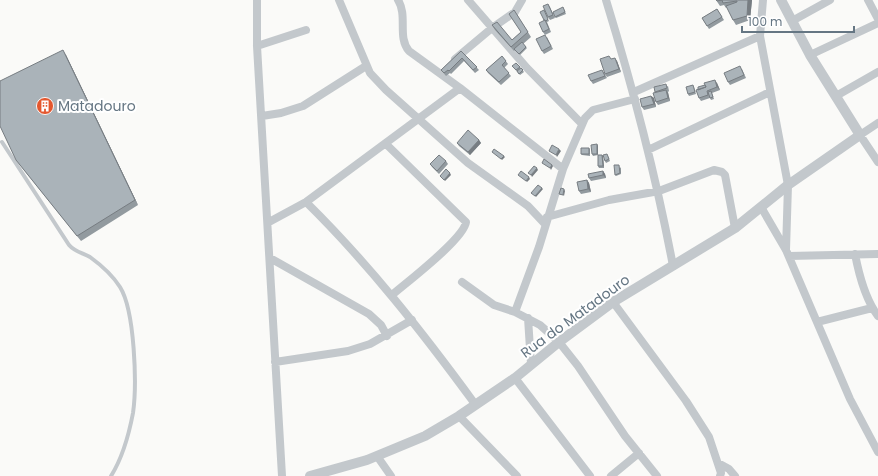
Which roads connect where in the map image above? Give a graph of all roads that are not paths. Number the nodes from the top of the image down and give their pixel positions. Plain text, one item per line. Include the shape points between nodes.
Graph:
1 (257, 0) edge
2 (339, 0) edge
3 (398, 0) edge
4 (468, 0) edge
5 (522, 0) edge
6 (606, 0) edge
7 (763, 0) edge
8 (781, 0) edge
9 (830, 0) edge
10 (868, 0) edge
11 (878, 19) edge
12 (792, 21) junction
13 (878, 23) edge
14 (492, 28) junction
15 (306, 30) dead end
16 (760, 36) junction
17 (257, 46) junction
18 (810, 55) junction
19 (366, 66) junction
20 (445, 67) junction
21 (878, 72) edge
22 (460, 88) junction
23 (770, 92) junction
24 (634, 95) junction
25 (836, 96) junction
26 (262, 116) junction
27 (420, 119) junction
28 (878, 123) edge
29 (582, 124) junction
30 (860, 135) junction
31 (2, 142) dead end
32 (386, 144) junction
33 (648, 150) junction
34 (878, 162) edge
35 (563, 169) junction
36 (788, 185) junction
37 (659, 191) junction
38 (306, 202) junction
39 (761, 207) junction
40 (546, 220) junction
41 (269, 222) junction
42 (735, 228) junction
43 (787, 253) junction
44 (855, 254) junction
45 (878, 254) edge
46 (270, 258) junction
47 (673, 266) junction
48 (462, 282) dead end
49 (392, 295) junction
50 (613, 302) junction
51 (872, 308) junction
52 (515, 312) junction
53 (878, 315) edge
54 (528, 318) junction
55 (412, 320) junction
56 (817, 322) junction
57 (387, 336) junction
58 (559, 342) junction
59 (275, 362) junction
60 (531, 364) junction
61 (515, 378) junction
62 (475, 404) junction
63 (459, 416) junction
64 (878, 452) edge
65 (639, 453) junction
66 (376, 456) junction
67 (718, 464) junction
68 (112, 476) edge
69 (282, 476) edge
70 (310, 476) edge
71 (391, 476) edge
72 (517, 476) edge
73 (590, 476) edge
74 (611, 476) edge
75 (657, 476) edge
76 (720, 476) edge
77 (735, 476) edge

1 - 17 street
2 - 19 street
3 - 20 street via 404,17 404,45 409,51
4 - 14 street
5 - 14 street via 515,12
6 - 24 street
7 - 16 street
8 - 12 street
9 - 12 street
10 - 11 street
12 - 18 street
13 - 18 street
14 - 20 street
14 - 29 street
15 - 17 street
16 - 23 street
16 - 24 street
17 - 26 street
18 - 25 street
19 - 26 street via 303,106
19 - 27 street via 386,90
20 - 22 street
21 - 25 street
22 - 27 street
22 - 35 street
23 - 33 street
23 - 36 street
24 - 29 street via 593,110
24 - 33 street
25 - 30 street
26 - 41 street
27 - 32 street
27 - 40 street via 468,163
28 - 30 street
29 - 35 street
30 - 34 street
30 - 36 street, Rua do Matadouro
31 - 68 lane via 69,245 109,274 120,288 130,314 133,412 126,441
32 - 38 street
32 - 49 street via 466,222 451,244
33 - 37 street
35 - 40 street
36 - 39 street, Rua do Matadouro
36 - 43 street
37 - 40 street via 609,200
37 - 42 street via 714,170 722,172 725,175
37 - 47 street
38 - 41 street
38 - 49 street
39 - 42 street, Rua do Matadouro
39 - 43 street
40 - 52 street via 540,247
41 - 46 street
42 - 47 street, Rua do Matadouro
43 - 44 street
43 - 56 street
44 - 45 street
44 - 51 street
46 - 57 street via 369,314 381,325
46 - 59 street
47 - 50 street, Rua do Matadouro
48 - 52 street via 494,305
49 - 55 street
50 - 58 street, Rua do Matadouro
50 - 67 street via 706,431
51 - 53 street
51 - 56 street
52 - 54 street
54 - 58 street
54 - 60 street
55 - 57 street
55 - 62 street
56 - 64 street via 850,399
57 - 59 street via 348,350
58 - 60 street, Rua do Matadouro
58 - 65 street
59 - 69 street
60 - 61 street, Rua do Matadouro
61 - 62 street, Rua do Matadouro
61 - 73 street
62 - 63 street, Rua do Matadouro
63 - 66 street, Rua do Matadouro via 425,436
63 - 72 street
65 - 74 street
65 - 75 street
66 - 70 street, Rua do Matadouro
66 - 71 street
67 - 76 street
67 - 77 street via 729,469

